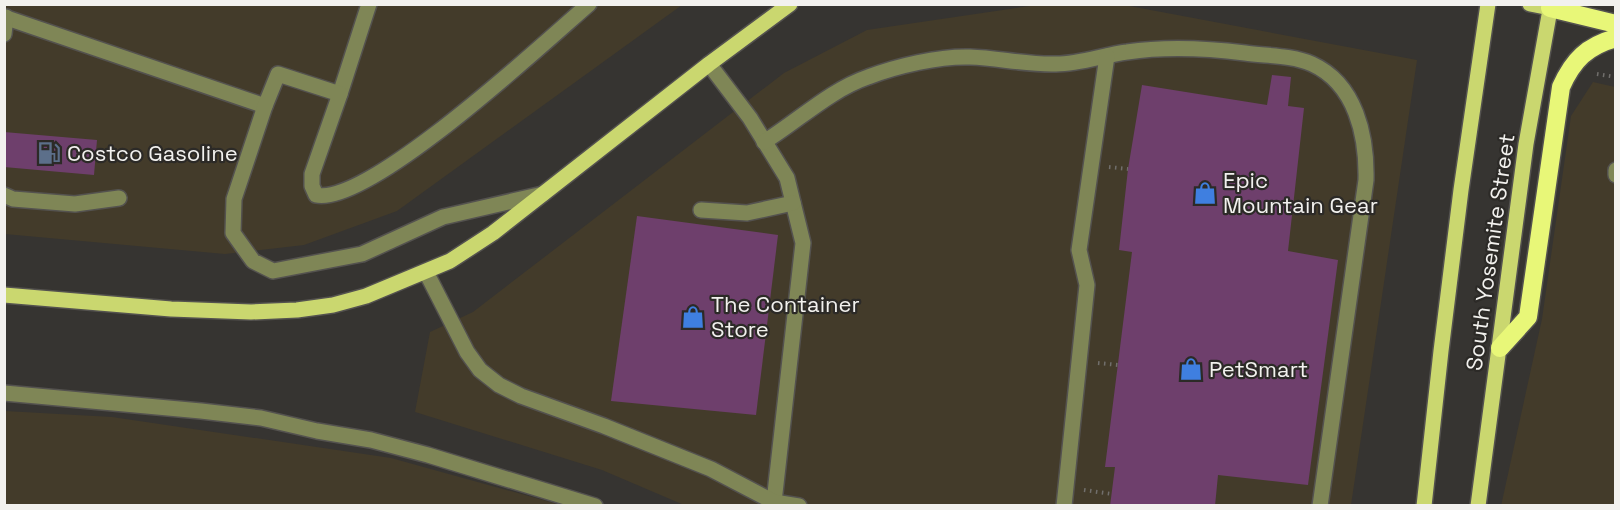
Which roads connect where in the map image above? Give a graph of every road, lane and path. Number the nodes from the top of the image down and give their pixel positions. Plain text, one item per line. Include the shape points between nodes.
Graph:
1 (369, 4) edge
2 (589, 4) edge
3 (790, 4) edge
4 (1488, 4) edge
5 (1530, 4) edge
6 (1550, 6) edge
7 (5, 17) edge
8 (1616, 24) edge
9 (4, 34) edge
10 (1616, 38) edge
11 (1107, 56) junction
12 (709, 64) junction
13 (1597, 74) dead end
14 (1616, 77) edge
15 (340, 94) junction
16 (265, 106) junction
17 (764, 142) junction
18 (1616, 170) edge
19 (1616, 175) edge
20 (543, 194) junction
21 (4, 195) edge
22 (119, 198) dead end
23 (793, 203) junction
24 (701, 210) dead end
25 (426, 272) junction
26 (4, 295) edge
27 (1500, 348) junction
28 (4, 393) edge
29 (1066, 488) junction
30 (1112, 494) dead end
31 (774, 502) junction
32 (595, 506) edge
33 (799, 506) edge
34 (1064, 506) edge
35 (1320, 506) edge
36 (1424, 506) edge
37 (1478, 506) edge

1 - 15 street
2 - 15 street via 461,115 392,166 324,197 316,195 312,174
3 - 12 main road
4 - 36 main road, South Yosemite Street
5 - 6 main road
6 - 8 highway
6 - 27 main road, South Yosemite Street via 1526,144
7 - 9 street
7 - 16 street
10 - 27 highway via 1577,59 1561,87 1528,317
11 - 17 street via 1055,64 968,57 924,62 868,77 841,89
11 - 29 street via 1080,250 1087,285
11 - 35 street via 1182,47 1302,61 1325,71 1352,103 1364,145 1366,180
12 - 17 street
12 - 20 main road
13 - 14 path
15 - 16 street via 278,74
16 - 20 street via 234,199 233,233 253,261 273,271 362,254 444,218
17 - 23 street via 787,178
18 - 19 street
20 - 25 main road via 493,233
21 - 22 street via 75,204
23 - 24 street via 747,213
23 - 31 street via 803,243
25 - 26 main road via 366,296 297,310 171,309
25 - 31 street via 467,352 480,370 499,385 711,469
27 - 37 main road, South Yosemite Street
28 - 32 street via 261,418 371,440
29 - 30 path
29 - 34 street
31 - 33 street

